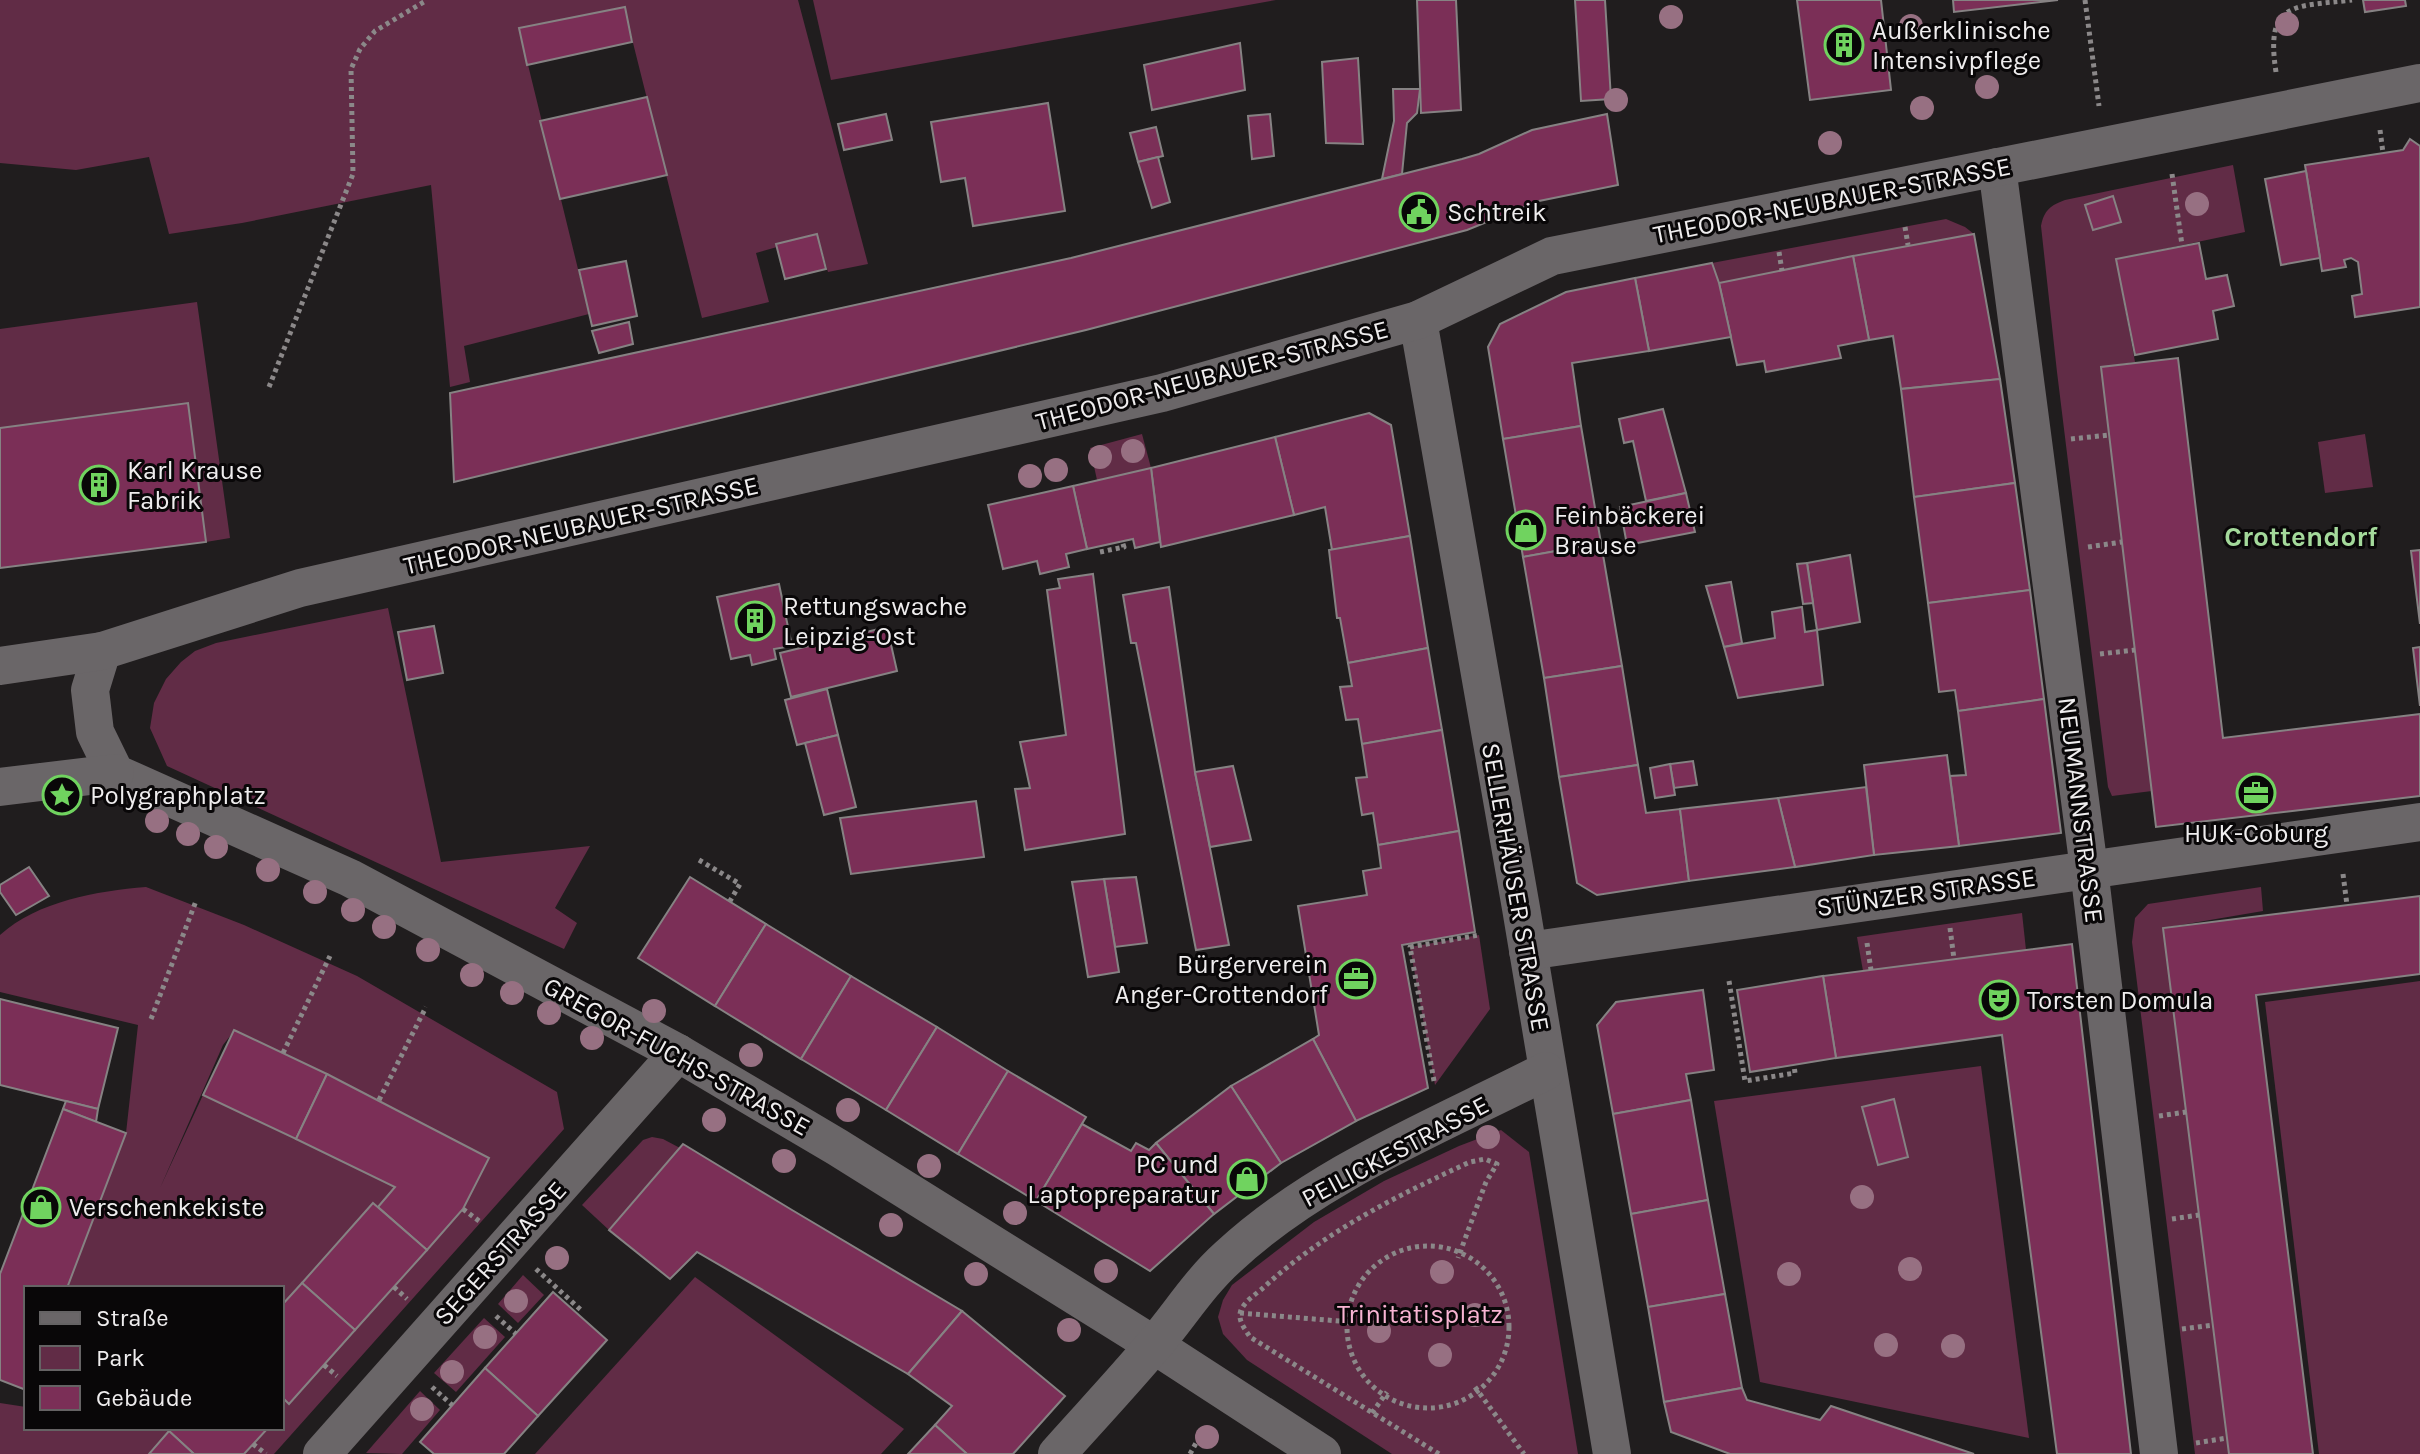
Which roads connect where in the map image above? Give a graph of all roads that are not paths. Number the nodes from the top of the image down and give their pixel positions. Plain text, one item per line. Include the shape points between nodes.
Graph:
1 (2420, 83) edge
2 (1997, 167) junction
3 (1418, 320) junction
4 (102, 651) junction
5 (0, 666) edge
6 (115, 773) junction
7 (0, 787) edge
8 (2420, 822) edge
9 (2089, 869) junction
10 (1528, 951) junction
11 (678, 1053) junction
12 (1546, 1071) junction
13 (1154, 1345) junction
14 (2176, 1448) edge
15 (322, 1454) edge
16 (1057, 1454) edge
17 (1322, 1454) edge
18 (1612, 1454) edge

1 - 2 street, THEODOR-NEUBAUER-STRASSE
2 - 3 street, THEODOR-NEUBAUER-STRASSE via 1552,256
2 - 9 street, NEUMANNSTRASSE
3 - 4 street, THEODOR-NEUBAUER-STRASSE via 1162,393 300,588
3 - 10 street, SELLERHÄUSER STRASSE
4 - 5 street, THEODOR-NEUBAUER-STRASSE
4 - 6 street via 90,690 95,732
6 - 7 street
6 - 11 street, GREGOR-FUCHS-STRASSE via 350,878
8 - 9 street, STÜNZER STRASSE
9 - 10 street, STÜNZER STRASSE
9 - 14 street, NEUMANNSTRASSE
10 - 12 street, SELLERHÄUSER STRASSE
11 - 13 street, GREGOR-FUCHS-STRASSE
11 - 15 street, SEGERSTRASSE
12 - 13 street, PEILICKESTRASSE via 1302,1198 1229,1256
12 - 18 street, SELLERHÄUSER STRASSE
13 - 16 street, PEILICKESTRASSE
13 - 17 street, GREGOR-FUCHS-STRASSE

